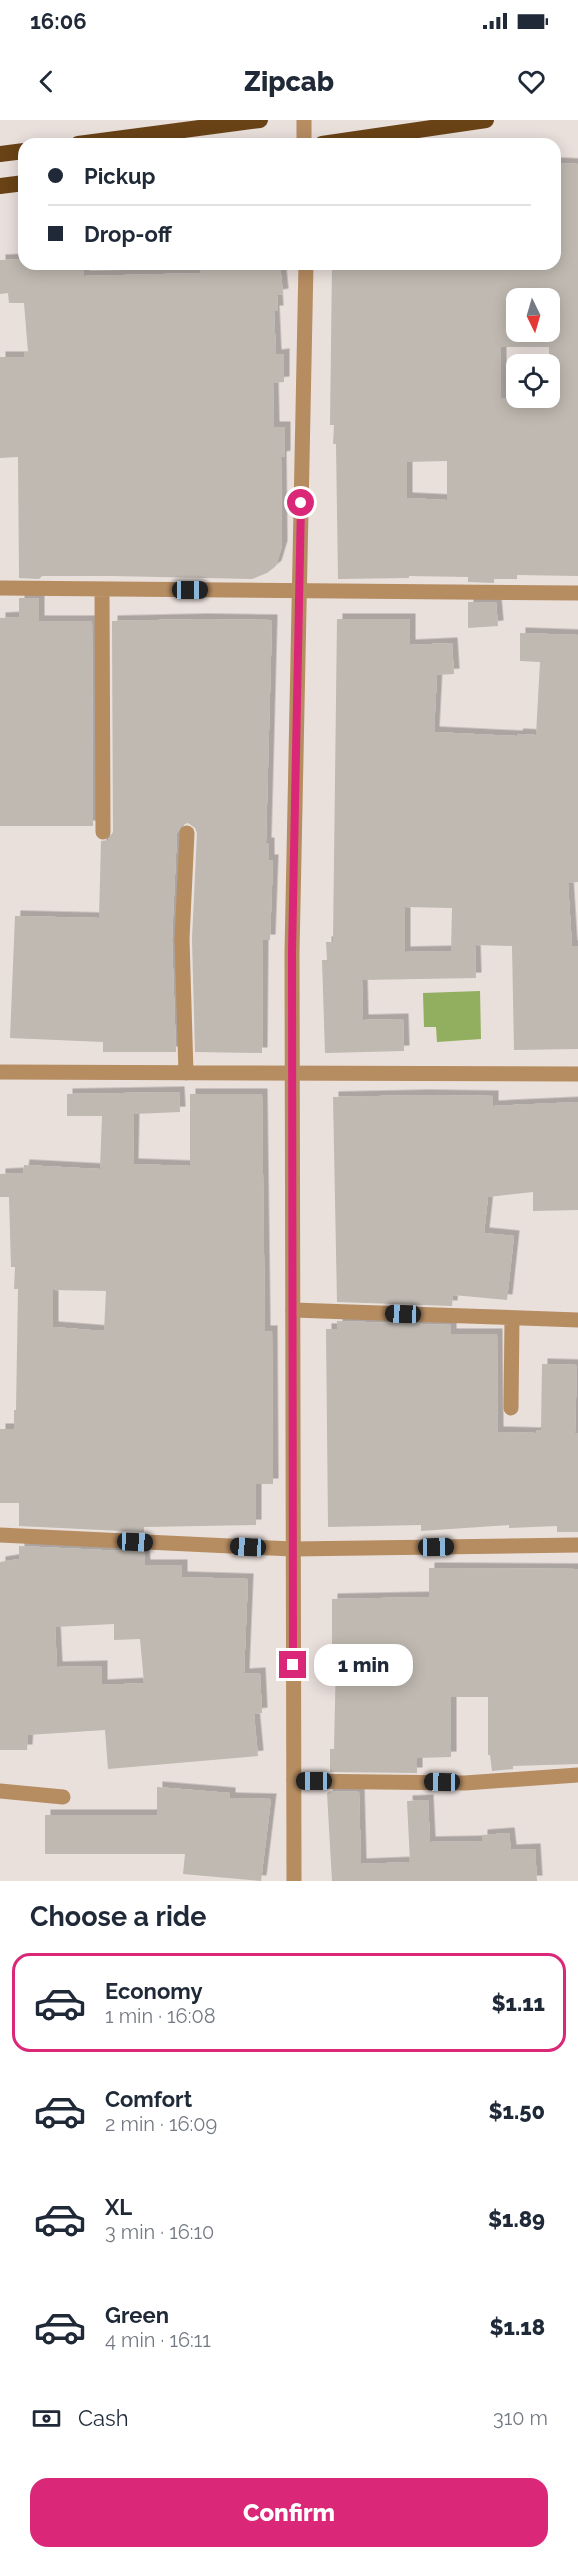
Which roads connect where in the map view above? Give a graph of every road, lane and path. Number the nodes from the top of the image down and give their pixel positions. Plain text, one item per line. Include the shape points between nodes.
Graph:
1 (260, 120) edge
2 (304, 120) edge
3 (486, 120) edge
4 (124, 138) edge
5 (303, 138) edge
6 (363, 138) edge
7 (18, 152) edge
8 (0, 154) edge
9 (18, 184) edge
10 (0, 186) edge
11 (306, 270) edge
12 (0, 588) edge
13 (102, 589) junction
14 (299, 591) junction
15 (578, 593) edge
16 (103, 832) dead end
17 (187, 833) dead end
18 (0, 1072) edge
19 (186, 1073) junction
20 (292, 1074) junction
21 (578, 1074) edge
22 (293, 1310) junction
23 (512, 1318) junction
24 (578, 1320) edge
25 (511, 1408) dead end
26 (0, 1535) edge
27 (578, 1545) edge
28 (293, 1549) junction
29 (578, 1775) edge
30 (294, 1781) junction
31 (0, 1791) edge
32 (63, 1797) dead end
33 (294, 1881) edge

1 - 4 highway
2 - 5 street
3 - 6 highway
7 - 8 highway
9 - 10 highway
11 - 14 street
12 - 13 street
13 - 14 street
13 - 16 street
14 - 15 street
14 - 20 street
17 - 19 street via 182,939
18 - 19 street
19 - 20 street
20 - 21 street
20 - 22 street
22 - 23 street
22 - 28 street
23 - 24 street
23 - 25 street
26 - 28 street
27 - 28 street
28 - 30 street
29 - 30 street via 465,1783
30 - 33 street
31 - 32 street

